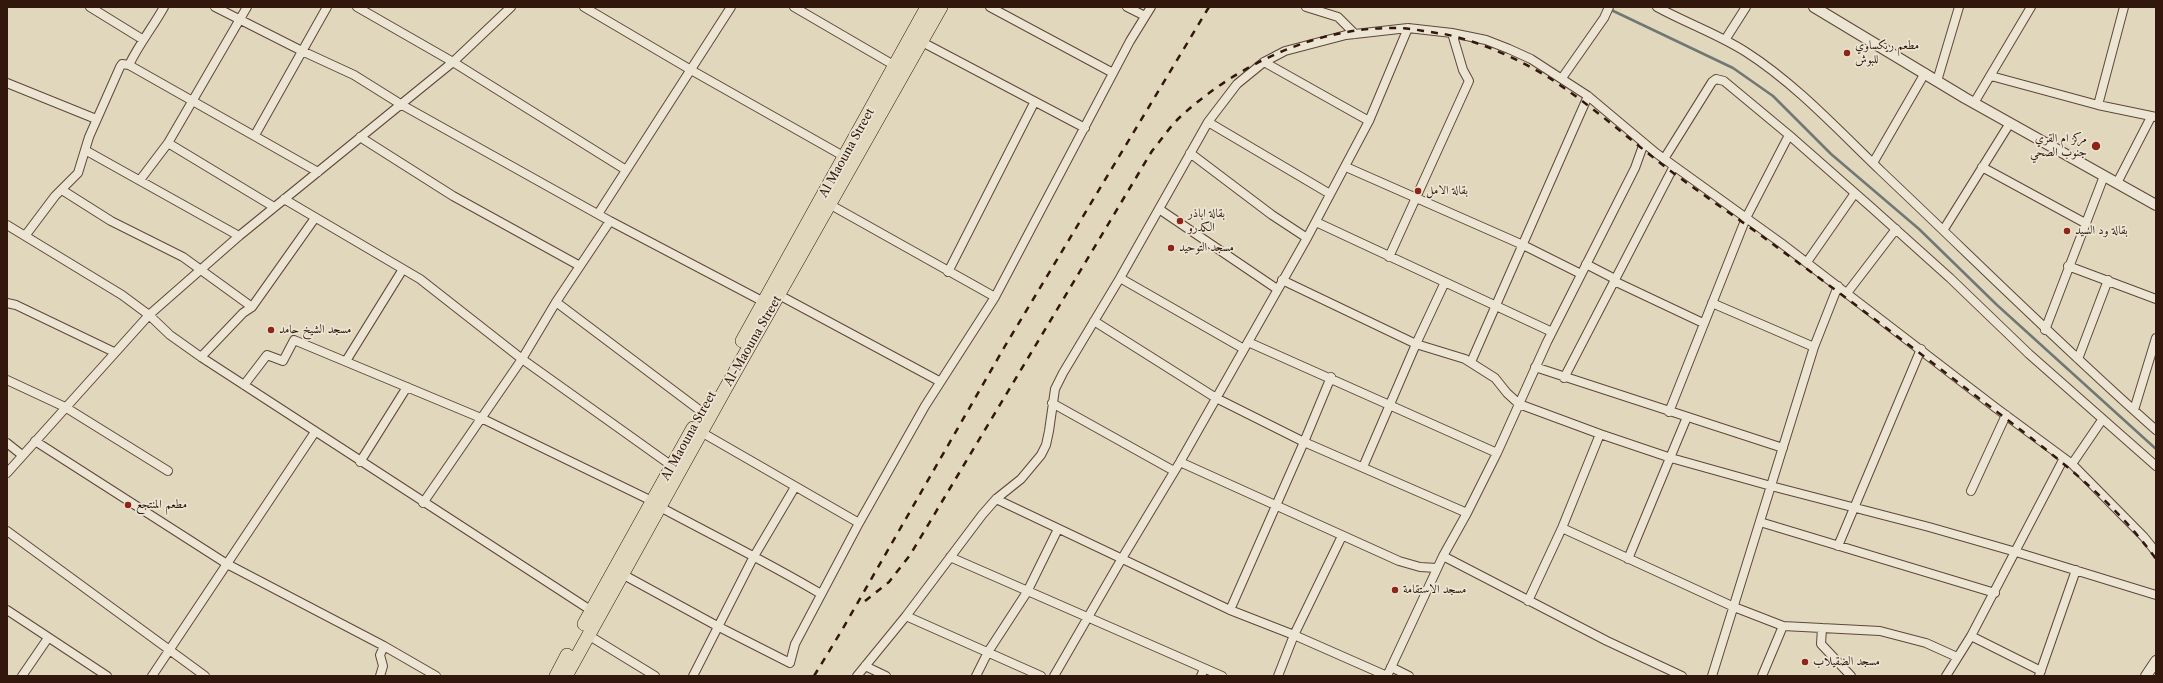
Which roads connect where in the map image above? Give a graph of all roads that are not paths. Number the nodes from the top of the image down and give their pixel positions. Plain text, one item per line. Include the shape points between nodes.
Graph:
1 (90, 7) edge
2 (164, 7) edge
3 (215, 7) edge
4 (247, 7) edge
5 (327, 7) edge
6 (357, 7) edge
7 (511, 7) edge
8 (584, 7) edge
9 (730, 7) edge
10 (794, 7) edge
11 (927, 7) edge
12 (941, 7) edge
13 (990, 7) edge
14 (1127, 7) edge
15 (1151, 7) edge
16 (1306, 7) edge
17 (1609, 7) edge
18 (1658, 7) edge
19 (1746, 7) edge
20 (1815, 7) edge
21 (1959, 7) edge
22 (2031, 7) edge
23 (2124, 7) edge
24 (1145, 16) junction
25 (240, 20) junction
26 (1408, 28) junction
27 (1452, 33) junction
28 (1355, 34) junction
29 (142, 39) junction
30 (1725, 40) junction
31 (922, 42) junction
32 (302, 51) junction
33 (453, 62) junction
34 (1264, 62) junction
35 (129, 64) junction
36 (899, 68) junction
37 (691, 70) junction
38 (1113, 73) junction
39 (1924, 73) junction
40 (1991, 76) junction
41 (1562, 78) junction
42 (1937, 81) junction
43 (7, 83) edge
44 (1588, 96) junction
45 (194, 101) junction
46 (1034, 103) junction
47 (1974, 103) junction
48 (402, 105) junction
49 (2098, 105) junction
50 (2154, 117) edge
51 (96, 118) junction
52 (1208, 122) junction
53 (1369, 122) junction
54 (2010, 123) junction
55 (1085, 128) junction
56 (255, 135) junction
57 (1789, 135) junction
58 (360, 137) junction
59 (168, 143) junction
60 (1644, 143) junction
61 (85, 150) junction
62 (1190, 153) junction
63 (845, 157) junction
64 (1664, 159) junction
65 (1873, 163) junction
66 (1674, 166) junction
67 (1346, 167) junction
68 (1982, 167) junction
69 (626, 170) junction
70 (318, 172) junction
71 (2104, 176) junction
72 (140, 180) junction
73 (2117, 183) junction
74 (62, 190) junction
75 (1855, 193) junction
76 (1330, 194) junction
77 (1417, 198) junction
78 (284, 199) junction
79 (829, 204) junction
80 (2156, 205) edge
81 (274, 207) junction
82 (1159, 209) junction
83 (598, 214) junction
84 (315, 218) junction
85 (1746, 218) junction
86 (610, 221) junction
87 (1316, 222) junction
88 (2085, 223) junction
89 (7, 225) edge
90 (1896, 229) junction
91 (1944, 229) junction
92 (25, 236) junction
93 (239, 236) junction
94 (1307, 238) junction
95 (1523, 245) junction
96 (1389, 257) junction
97 (1808, 262) junction
98 (1586, 264) junction
99 (580, 266) junction
100 (2068, 266) junction
101 (403, 269) junction
102 (199, 270) junction
103 (948, 272) junction
104 (1580, 274) junction
105 (1120, 278) junction
106 (1282, 280) junction
107 (1614, 280) junction
108 (2108, 280) junction
109 (1445, 282) junction
110 (1838, 286) junction
111 (1277, 289) junction
112 (1847, 293) junction
113 (779, 295) junction
114 (995, 297) junction
115 (2156, 299) edge
116 (556, 302) junction
117 (764, 302) junction
118 (7, 303) edge
119 (1712, 303) junction
120 (1496, 305) junction
121 (252, 307) junction
122 (149, 315) junction
123 (1094, 321) junction
124 (1703, 323) junction
125 (2045, 330) junction
126 (1552, 332) junction
127 (2156, 338) edge
128 (1416, 344) junction
129 (1246, 345) junction
130 (1814, 347) junction
131 (1921, 349) junction
132 (114, 352) junction
133 (201, 357) junction
134 (522, 359) junction
135 (2078, 360) junction
136 (346, 361) junction
137 (1471, 362) junction
138 (1535, 367) junction
139 (1331, 377) junction
140 (1564, 378) junction
141 (7, 380) edge
142 (939, 381) junction
143 (244, 385) junction
144 (407, 387) junction
145 (1216, 398) junction
146 (1052, 403) junction
147 (1390, 404) junction
148 (1519, 404) junction
149 (64, 407) junction
150 (2134, 410) junction
151 (702, 412) junction
152 (1669, 412) junction
153 (2006, 414) junction
154 (1687, 417) junction
155 (481, 418) junction
156 (2102, 420) junction
157 (2156, 430) edge
158 (315, 432) junction
159 (701, 432) junction
160 (1600, 434) junction
161 (35, 441) junction
162 (1304, 442) junction
163 (7, 443) edge
164 (1783, 448) junction
165 (1497, 453) junction
166 (22, 455) junction
167 (1671, 458) junction
168 (2064, 458) junction
169 (360, 462) junction
170 (1180, 462) junction
171 (2072, 464) junction
172 (672, 466) junction
173 (2156, 466) edge
174 (1363, 467) junction
175 (168, 471) dead end
176 (1174, 471) junction
177 (7, 473) edge
178 (1772, 486) junction
179 (795, 487) junction
180 (1970, 491) dead end
181 (996, 499) junction
182 (423, 503) junction
183 (656, 504) junction
184 (1276, 506) junction
185 (1853, 508) junction
186 (1468, 513) junction
187 (1760, 522) junction
188 (859, 523) junction
189 (1562, 528) junction
190 (1058, 529) junction
191 (7, 531) edge
192 (1342, 536) junction
193 (1838, 546) junction
194 (2016, 552) junction
195 (2156, 552) edge
196 (1443, 556) junction
197 (950, 557) junction
198 (753, 558) junction
199 (1628, 559) junction
200 (1121, 560) junction
201 (227, 564) junction
202 (1437, 568) junction
203 (2076, 570) junction
204 (622, 574) junction
205 (1027, 592) junction
206 (1994, 593) junction
207 (822, 594) junction
208 (2156, 595) edge
209 (1528, 601) junction
210 (1734, 607) junction
211 (7, 610) edge
212 (1230, 610) junction
213 (595, 614) junction
214 (906, 616) junction
215 (1087, 618) junction
216 (1783, 626) junction
217 (719, 627) junction
218 (1822, 628) junction
219 (588, 635) junction
220 (1294, 635) junction
221 (1972, 636) junction
222 (48, 638) junction
223 (384, 646) junction
224 (169, 650) junction
225 (988, 652) junction
226 (1956, 658) junction
227 (2156, 661) edge
228 (865, 666) junction
229 (1391, 667) junction
230 (1202, 672) edge
231 (2040, 673) edge
232 (22, 676) edge
233 (107, 676) edge
234 (152, 676) edge
235 (205, 676) edge
236 (380, 676) edge
237 (436, 676) edge
238 (556, 676) edge
239 (566, 676) edge
240 (655, 676) edge
241 (693, 676) edge
242 (857, 676) edge
243 (886, 676) edge
244 (976, 676) edge
245 (1041, 676) edge
246 (1054, 676) edge
247 (1222, 676) edge
248 (1278, 676) edge
249 (1387, 676) edge
250 (1409, 676) edge
251 (1682, 676) edge
252 (1712, 676) edge
253 (1763, 676) edge
254 (1851, 676) edge
255 (1946, 676) edge
256 (2146, 676) edge

1 - 29 street
2 - 29 street
3 - 25 street
4 - 25 street
5 - 32 street
6 - 33 street
7 - 33 street
8 - 37 street
9 - 37 street
10 - 36 street
11 - 36 highway, Al Maouna Street
12 - 31 highway, Al-Maouna Street
13 - 38 street
14 - 24 street
15 - 24 street
16 - 28 street via 1338,17
17 - 41 street
18 - 30 street
19 - 30 street
20 - 39 street
21 - 42 street
22 - 40 street
23 - 49 street
24 - 38 street
25 - 32 street
25 - 45 street
26 - 27 street
26 - 28 street
26 - 53 street
27 - 41 street via 1509,48
27 - 77 street via 1469,82
28 - 34 street via 1285,51
29 - 35 street
30 - 65 street via 1771,70
31 - 36 highway, Al-Maouna Street
31 - 46 street
32 - 48 street via 354,75
32 - 56 street
33 - 48 street
33 - 69 street
34 - 52 street via 1237,84
34 - 53 street
35 - 45 street
35 - 51 street via 122,64 120,67
36 - 63 highway, Al Maouna Street
36 - 79 highway, Al-Maouna Street
37 - 63 street
37 - 69 street
38 - 55 street
39 - 42 street
39 - 65 street
40 - 47 street
40 - 49 street
41 - 44 street
42 - 47 street
43 - 51 street
44 - 60 street
44 - 95 street
45 - 56 street
45 - 59 street
46 - 55 street
46 - 103 street
47 - 54 street
48 - 58 street
48 - 83 street
49 - 50 street
50 - 73 street
51 - 61 street
52 - 62 street
52 - 76 street
53 - 67 street
54 - 68 street
54 - 71 street
55 - 114 street
56 - 70 street
57 - 64 street via 1724,81 1716,78
57 - 75 street
57 - 85 street
58 - 70 street
58 - 99 street via 453,196
59 - 72 street
59 - 81 street
60 - 64 street
60 - 98 street via 1635,168
61 - 72 street
61 - 74 street via 78,173
62 - 82 street
62 - 94 street
63 - 117 highway, Al Maouna Street
64 - 66 street
65 - 91 street
66 - 85 street
66 - 107 street via 1650,216
67 - 76 street
67 - 77 street
68 - 88 street
68 - 91 street
69 - 83 street
70 - 78 street
71 - 73 street
71 - 88 street
72 - 93 street
73 - 80 street
74 - 92 street
74 - 102 street via 111,221 183,257
75 - 90 street
75 - 97 street
76 - 87 street
77 - 95 street
77 - 96 street
78 - 81 street
78 - 84 street
79 - 103 street
79 - 113 highway, Al-Maouna Street
81 - 93 street
82 - 105 street
82 - 111 street
83 - 86 street
84 - 101 street
84 - 121 street
85 - 97 street
85 - 119 street
86 - 99 street
86 - 117 street
87 - 94 street
87 - 96 street
88 - 100 street
89 - 92 street
90 - 112 street
90 - 156 street
91 - 125 street
92 - 122 street via 122,295
93 - 102 street
94 - 106 street
95 - 104 street
95 - 120 street
96 - 109 street
97 - 110 street
98 - 104 street
98 - 107 street
99 - 116 street
100 - 108 street
100 - 125 street
101 - 134 street via 440,294
101 - 136 street
102 - 121 street
102 - 122 street
103 - 114 street
104 - 126 street
105 - 123 street
105 - 129 street
106 - 111 street
106 - 128 street
107 - 124 street
107 - 140 street
108 - 115 street
108 - 135 street
109 - 120 street
109 - 128 street
110 - 112 street
110 - 130 street
111 - 129 street
112 - 131 street
113 - 142 street
113 - 159 highway, Al-Maouna Street
114 - 142 street
116 - 134 street
116 - 151 street
117 - 151 highway, Al Maouna Street
118 - 132 street
119 - 124 street
119 - 130 street
120 - 126 street
120 - 137 street
121 - 133 street
122 - 132 street
122 - 133 street via 170,335
123 - 145 street
123 - 146 street via 1063,372
124 - 152 street
125 - 135 street
126 - 138 street
127 - 150 street
128 - 137 street
128 - 147 street
129 - 139 street
129 - 145 street
130 - 164 street
131 - 153 street
131 - 185 street
132 - 149 street
133 - 143 street
134 - 155 street
134 - 172 street
135 - 150 street
136 - 143 street via 293,340 283,361 267,355
136 - 144 street
137 - 148 street via 1495,378
138 - 140 street
138 - 148 street
139 - 147 street
139 - 162 street
140 - 152 street
141 - 149 street
142 - 188 street
143 - 158 street
144 - 155 street
144 - 169 street
145 - 162 street
145 - 170 street
146 - 176 street
146 - 181 street via 1049,431 1040,455 1021,479
147 - 165 street
147 - 174 street
148 - 160 street
148 - 165 street
149 - 161 street
149 - 175 street
150 - 157 street
151 - 172 highway, Al Maouna Street
152 - 154 street
153 - 168 street
153 - 180 street
154 - 164 street
154 - 167 street
155 - 182 street
155 - 183 street
156 - 171 street
156 - 173 street
158 - 169 street
158 - 201 street
159 - 179 street
159 - 183 highway, Al-Maouna Street
160 - 167 street
160 - 189 street
161 - 166 street
161 - 201 street
162 - 174 street
162 - 184 street
163 - 166 street
164 - 178 street
165 - 186 street
166 - 177 street
167 - 178 street
167 - 199 street
168 - 171 street
168 - 194 street
169 - 182 street
170 - 176 street
170 - 184 street
171 - 195 street
172 - 183 highway, Al Maouna Street
174 - 186 street
176 - 200 street
178 - 185 street
178 - 187 street
179 - 188 street
179 - 198 street
181 - 190 street
181 - 197 street
182 - 213 street
183 - 198 street
183 - 204 highway, Al-Maouna Street
183 - 213 highway, Al Maouna Street
184 - 192 street
184 - 212 street
185 - 193 street
185 - 194 street
186 - 196 street
187 - 193 street
187 - 210 street
188 - 207 street
189 - 199 street
189 - 209 street
190 - 200 street
190 - 205 street
191 - 224 street
192 - 202 street via 1399,561 1420,567
192 - 220 street
193 - 206 street
194 - 203 street
194 - 206 street
196 - 202 street
196 - 209 street
197 - 205 street
197 - 214 street
198 - 207 street via 783,571
198 - 217 street
199 - 210 street
200 - 212 street
200 - 215 street
201 - 223 street
201 - 224 street
202 - 229 street
203 - 208 street
203 - 231 street
204 - 213 highway, Al-Maouna Street
204 - 217 street
205 - 215 street
205 - 225 street
206 - 221 street
207 - 217 street via 795,644 790,663
209 - 251 street
210 - 216 street
210 - 252 street
211 - 222 street
212 - 220 street
213 - 219 highway, Al-Maouna Street
213 - 238 highway, Al Maouna Street
214 - 225 street
214 - 228 street
215 - 230 street
215 - 246 street
216 - 218 street
216 - 253 street
217 - 241 street
218 - 226 street via 1880,631 1926,643
218 - 254 street via 1821,644
219 - 239 highway, Al-Maouna Street
219 - 240 street
220 - 248 street
220 - 249 street
221 - 226 street
221 - 231 street
222 - 232 street
222 - 233 street
223 - 236 street via 380,655 383,666
223 - 237 street
224 - 234 street
224 - 235 street
225 - 244 street
225 - 245 street
226 - 255 street
227 - 256 street
228 - 242 street
228 - 243 street
229 - 249 street
229 - 250 street
230 - 247 street

